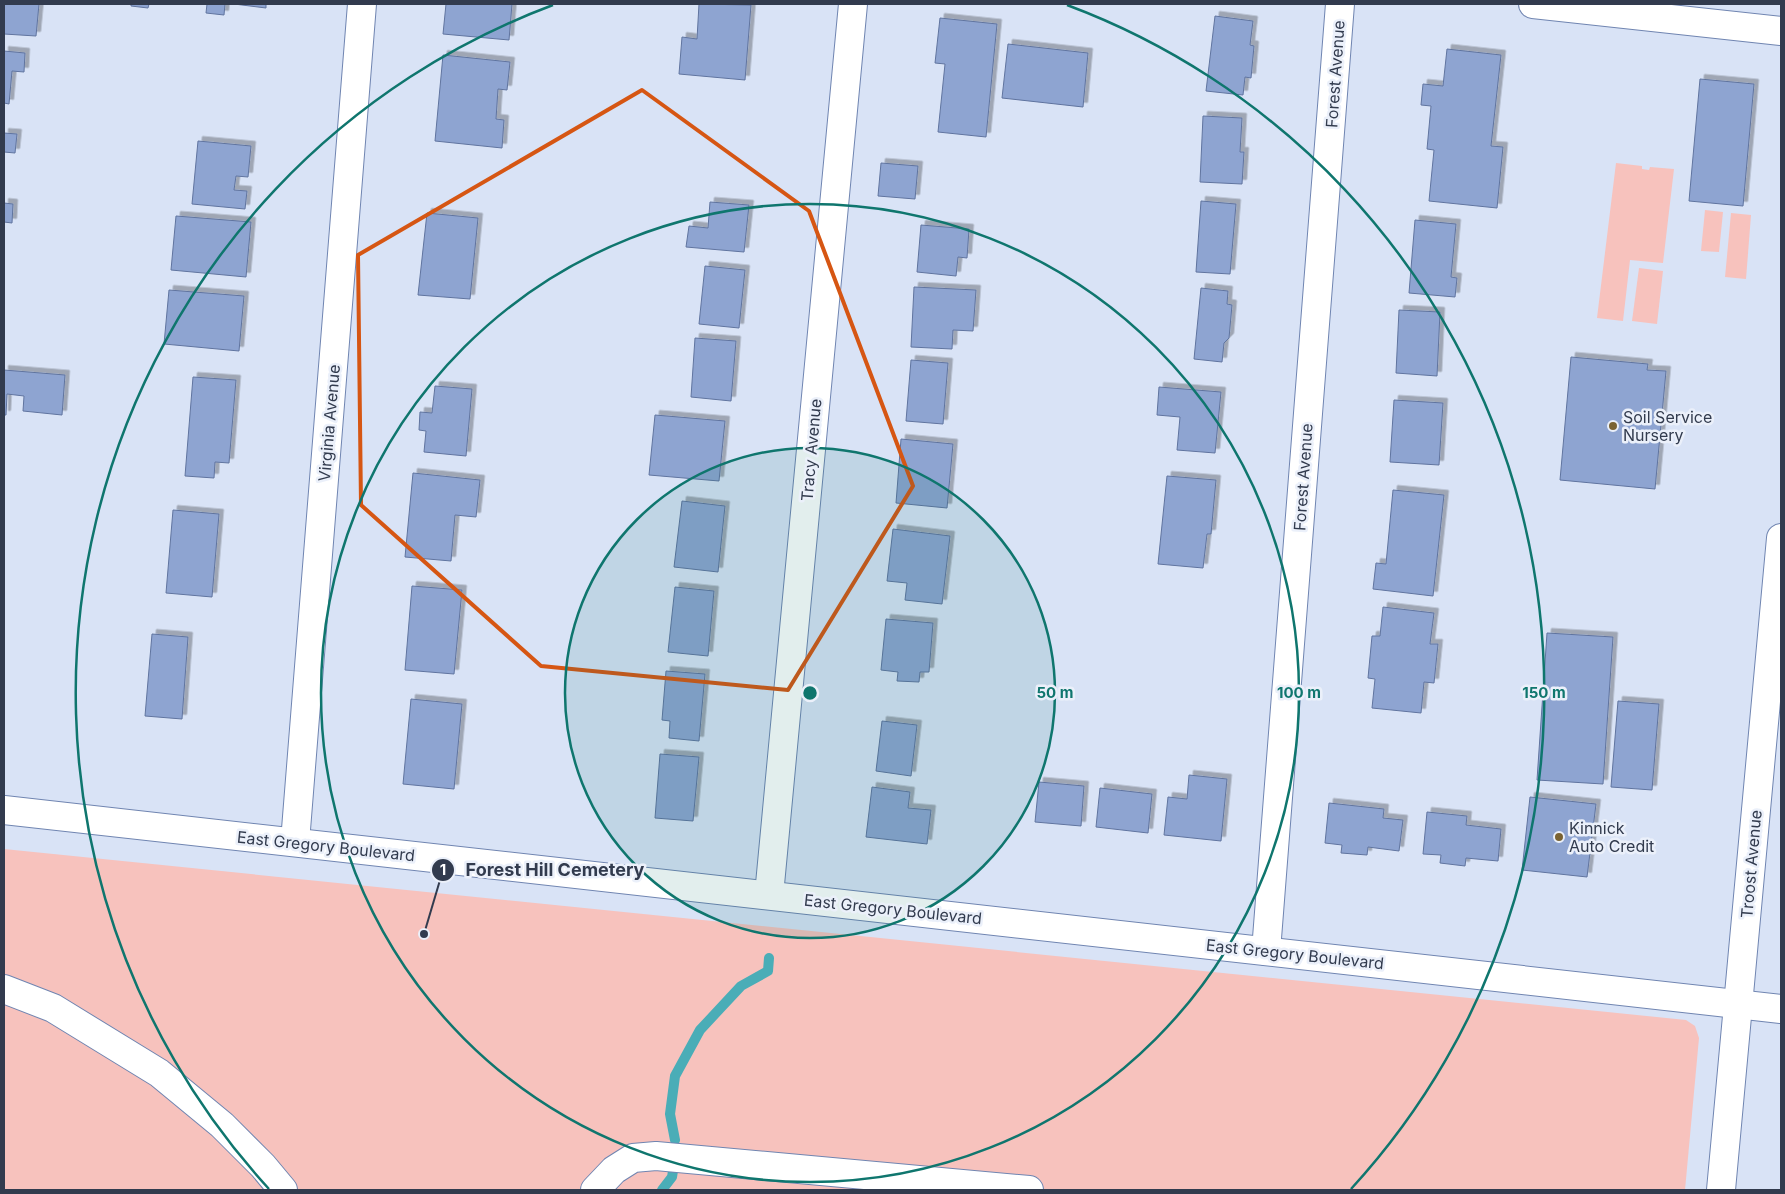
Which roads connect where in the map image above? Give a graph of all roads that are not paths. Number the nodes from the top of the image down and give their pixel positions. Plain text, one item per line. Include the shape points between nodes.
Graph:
1 (362, 4) edge
2 (853, 4) edge
3 (1340, 4) edge
4 (1534, 4) edge
5 (1781, 32) edge
6 (1781, 538) edge
7 (1777, 634) edge
8 (4, 810) edge
9 (295, 842) junction
10 (769, 895) junction
11 (1266, 951) junction
12 (4, 989) edge
13 (1738, 1004) junction
14 (1781, 1009) edge
15 (283, 1190) edge
16 (595, 1190) edge
17 (1028, 1190) edge
18 (1721, 1190) edge

1 - 9 street, Virginia Avenue
2 - 10 street, Tracy Avenue
3 - 11 street, Forest Avenue
4 - 5 street
6 - 7 street, Troost Avenue
7 - 13 street, Troost Avenue
8 - 9 street, East Gregory Boulevard
9 - 10 street, East Gregory Boulevard
10 - 11 street, East Gregory Boulevard
11 - 13 street, East Gregory Boulevard
12 - 15 street via 53,1008 160,1073 222,1124
13 - 14 street, East Gregory Boulevard
13 - 18 street, Troost Avenue
16 - 17 street via 614,1170 633,1158 656,1156

